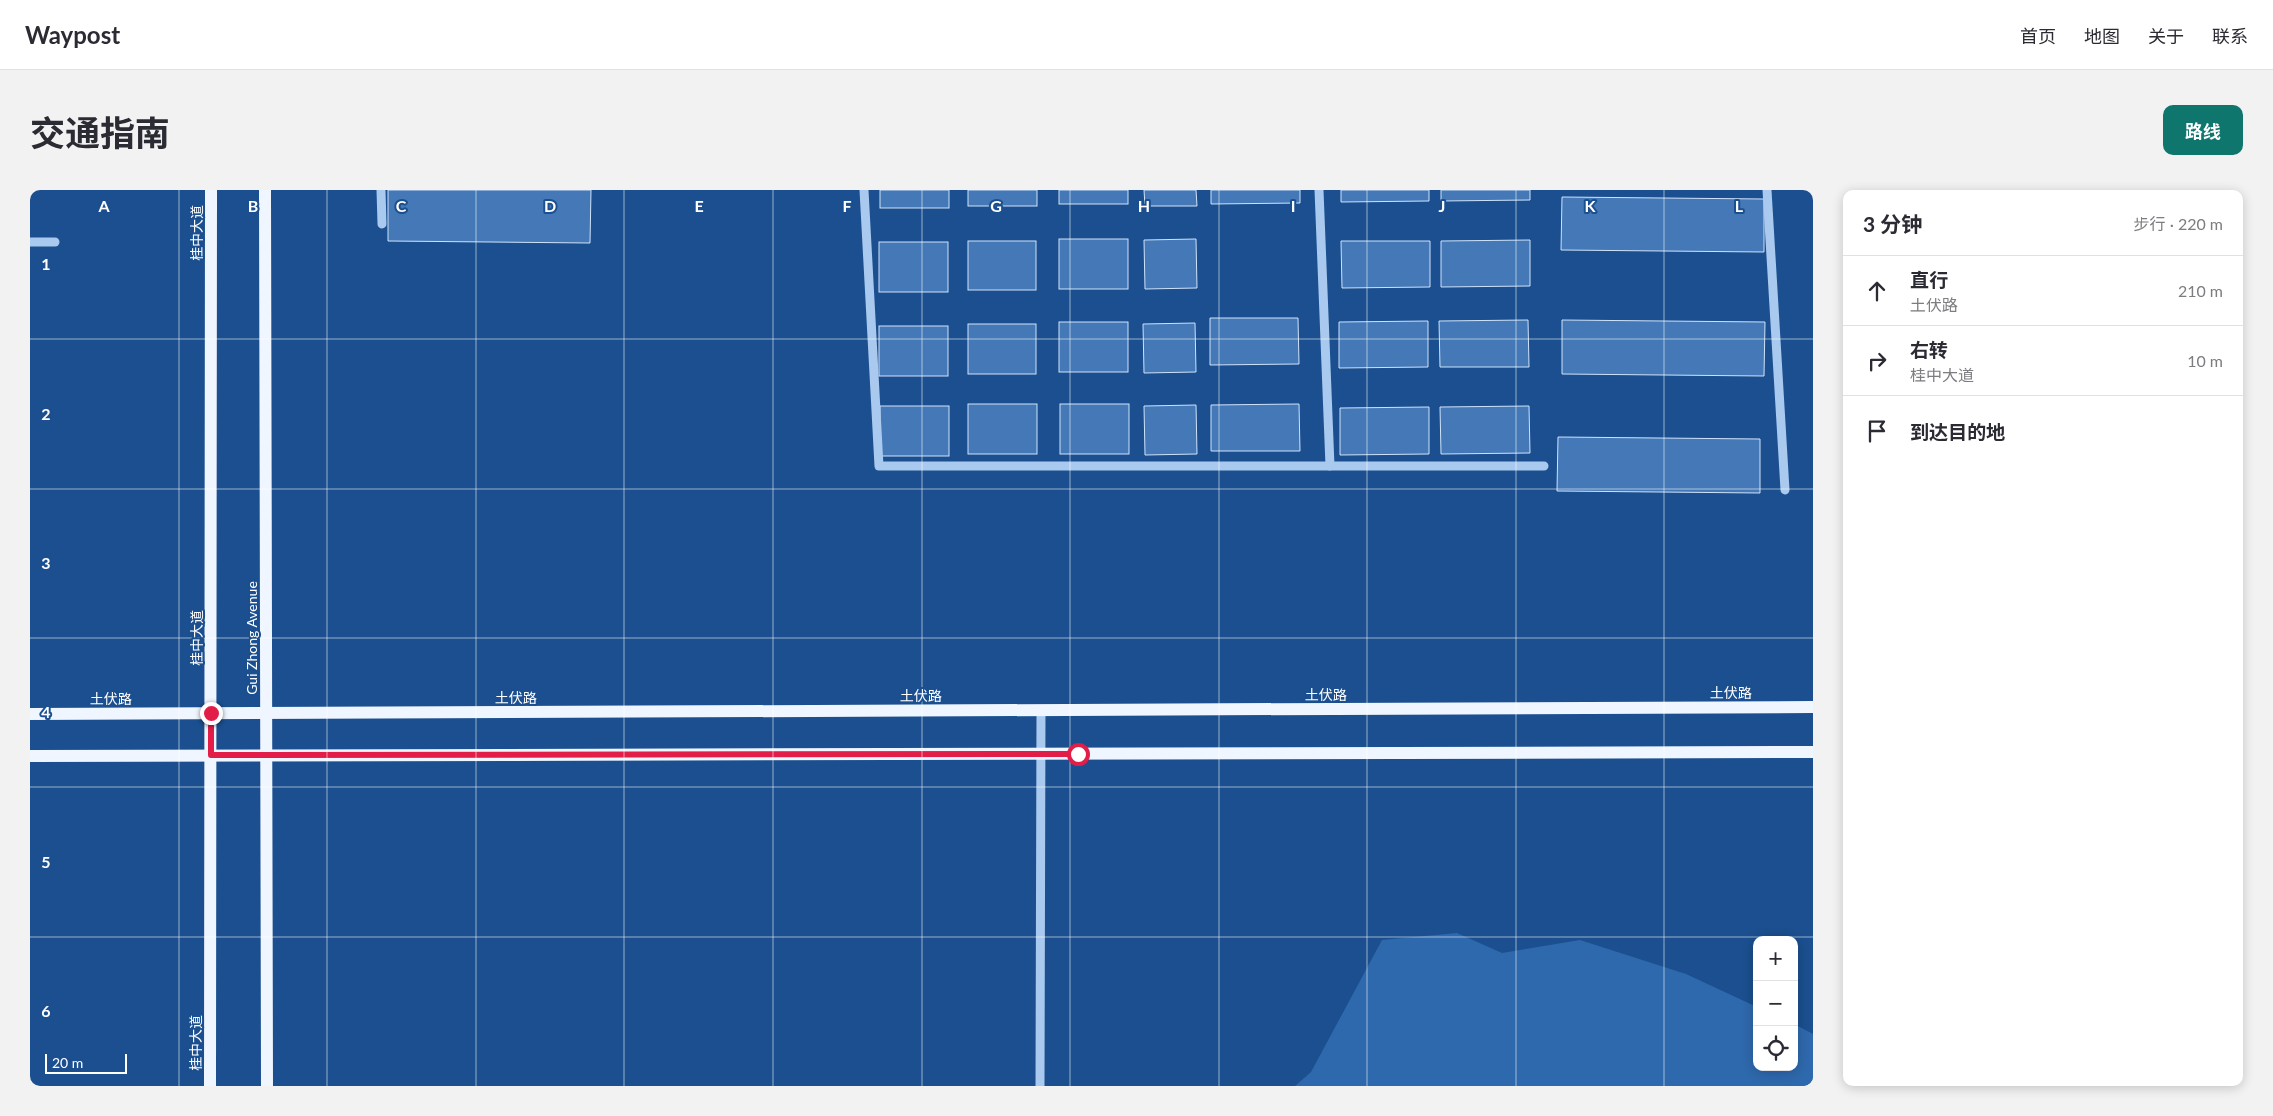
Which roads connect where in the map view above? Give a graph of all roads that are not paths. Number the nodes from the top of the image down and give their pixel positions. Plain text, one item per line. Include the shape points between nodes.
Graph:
1 (211, 190) edge
2 (265, 190) edge
3 (381, 190) edge
4 (864, 190) edge
5 (1319, 190) edge
6 (1767, 190) edge
7 (382, 224) dead end
8 (30, 242) edge
9 (55, 242) dead end
10 (1330, 466) junction
11 (1544, 466) dead end
12 (1785, 490) dead end
13 (1813, 707) edge
14 (1041, 710) junction
15 (211, 713) junction
16 (266, 713) junction
17 (30, 714) edge
18 (1813, 752) edge
19 (1041, 754) junction
20 (211, 755) junction
21 (266, 755) junction
22 (30, 756) edge
23 (210, 1086) edge
24 (266, 1086) edge
25 (1040, 1086) edge

1 - 15 main road, 桂中大道
2 - 16 main road, Gui Zhong Avenue
3 - 7 street
4 - 10 street via 878,466
5 - 10 street
6 - 12 street
8 - 9 street
10 - 11 street
13 - 14 main road, 土伏路
14 - 16 main road, 土伏路
14 - 19 street
15 - 16 main road, 土伏路
15 - 17 main road, 土伏路
15 - 20 main road, 桂中大道
16 - 21 main road, Gui Zhong Avenue
18 - 19 main road
19 - 21 main road
19 - 25 street
20 - 21 main road
20 - 22 main road
20 - 23 main road, 桂中大道
21 - 24 main road, Gui Zhong Avenue

